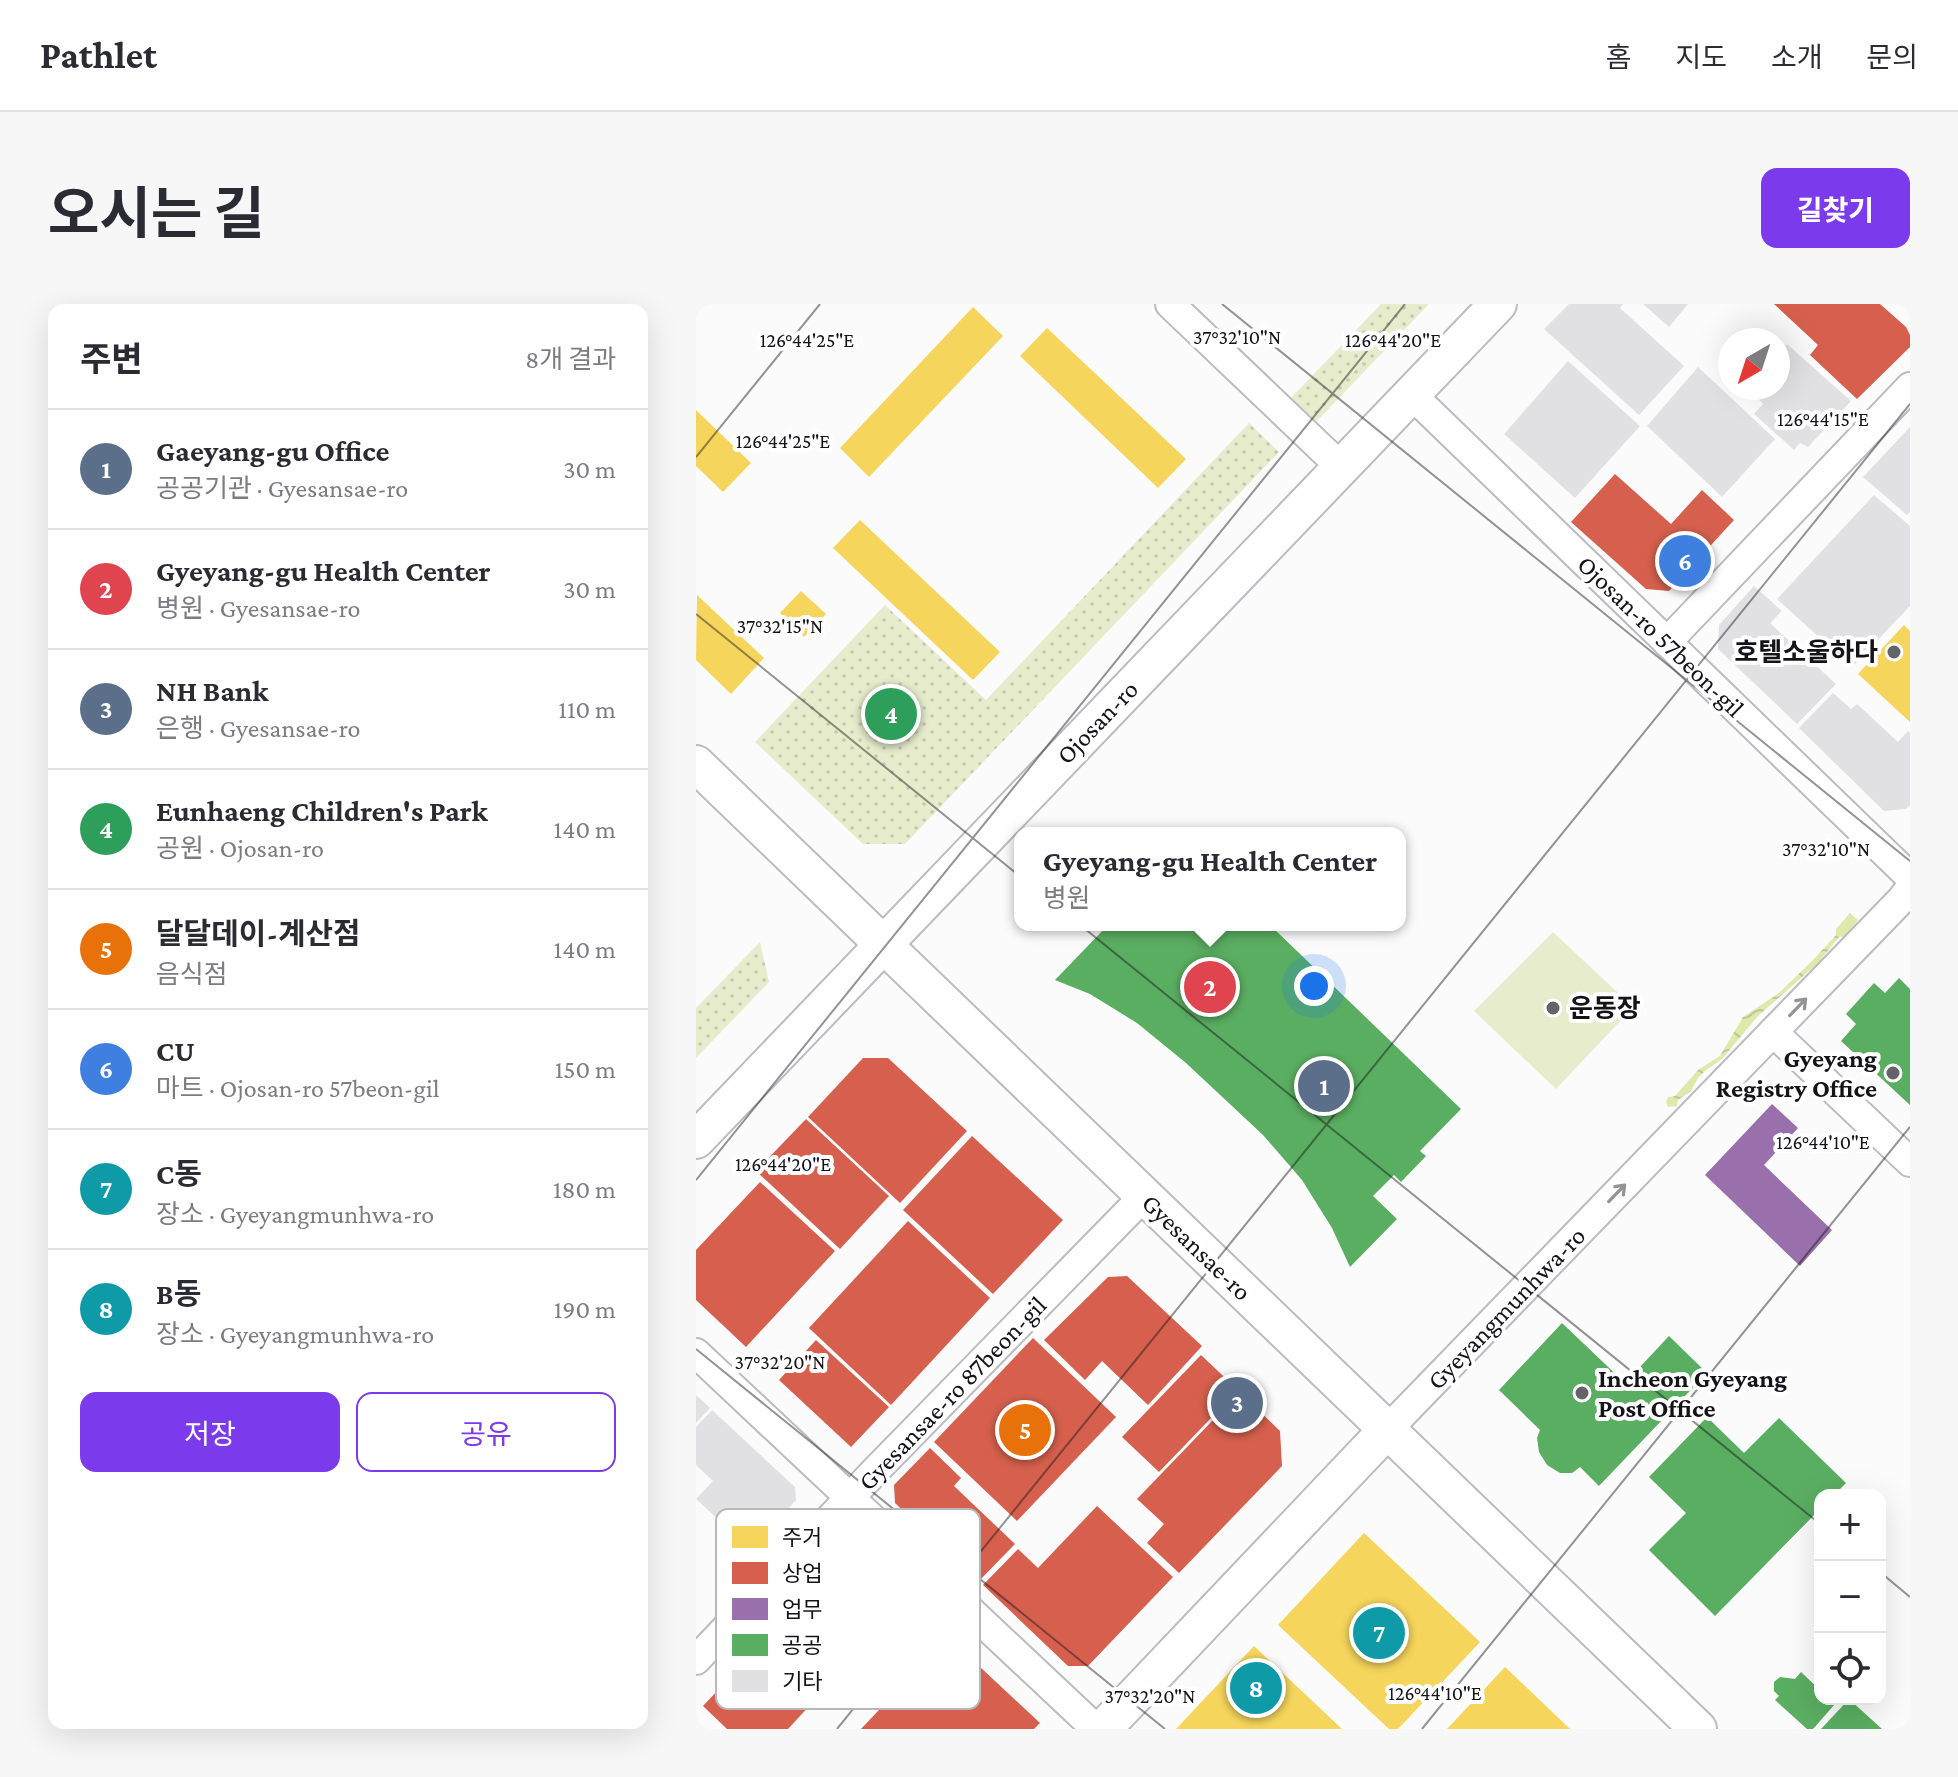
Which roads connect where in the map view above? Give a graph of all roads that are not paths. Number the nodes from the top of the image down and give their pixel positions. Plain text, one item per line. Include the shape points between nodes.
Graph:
1 (1170, 304) edge
2 (1498, 304) edge
3 (1910, 387) edge
4 (1411, 394) junction
5 (1341, 467) junction
6 (1667, 642) junction
7 (696, 764) edge
8 (1910, 877) edge
9 (1910, 888) edge
10 (883, 945) junction
11 (1773, 1032) junction
12 (696, 1140) edge
13 (1910, 1162) edge
14 (1144, 1196) junction
15 (696, 1353) edge
16 (1387, 1430) junction
17 (849, 1498) junction
18 (839, 1509) edge
19 (861, 1509) edge
20 (980, 1621) edge
21 (716, 1639) edge
22 (696, 1660) edge
23 (1096, 1729) edge
24 (1103, 1729) edge
25 (1698, 1729) edge

1 - 5 street
2 - 4 street, Ojosan-ro
3 - 6 street
4 - 5 street, Ojosan-ro
4 - 6 street, Ojosan-ro 57beon-gil
5 - 10 street, Ojosan-ro
6 - 8 street, Ojosan-ro 57beon-gil
7 - 10 street, Gyesansae-ro
11 -> 9 street, Gyeyangmunhwa-ro
10 - 12 street, Ojosan-ro
10 - 14 street, Gyesansae-ro
11 - 13 street
16 -> 11 street, Gyeyangmunhwa-ro
14 - 16 street, Gyesansae-ro
14 - 17 street, Gyesansae-ro 87beon-gil
15 - 17 street
16 - 24 street, Gyeyangmunhwa-ro
16 - 25 street, Gyesansae-ro
17 - 18 street, Gyesansae-ro 87beon-gil
17 - 19 street
20 - 23 street
21 - 22 street, Gyesansae-ro 87beon-gil

